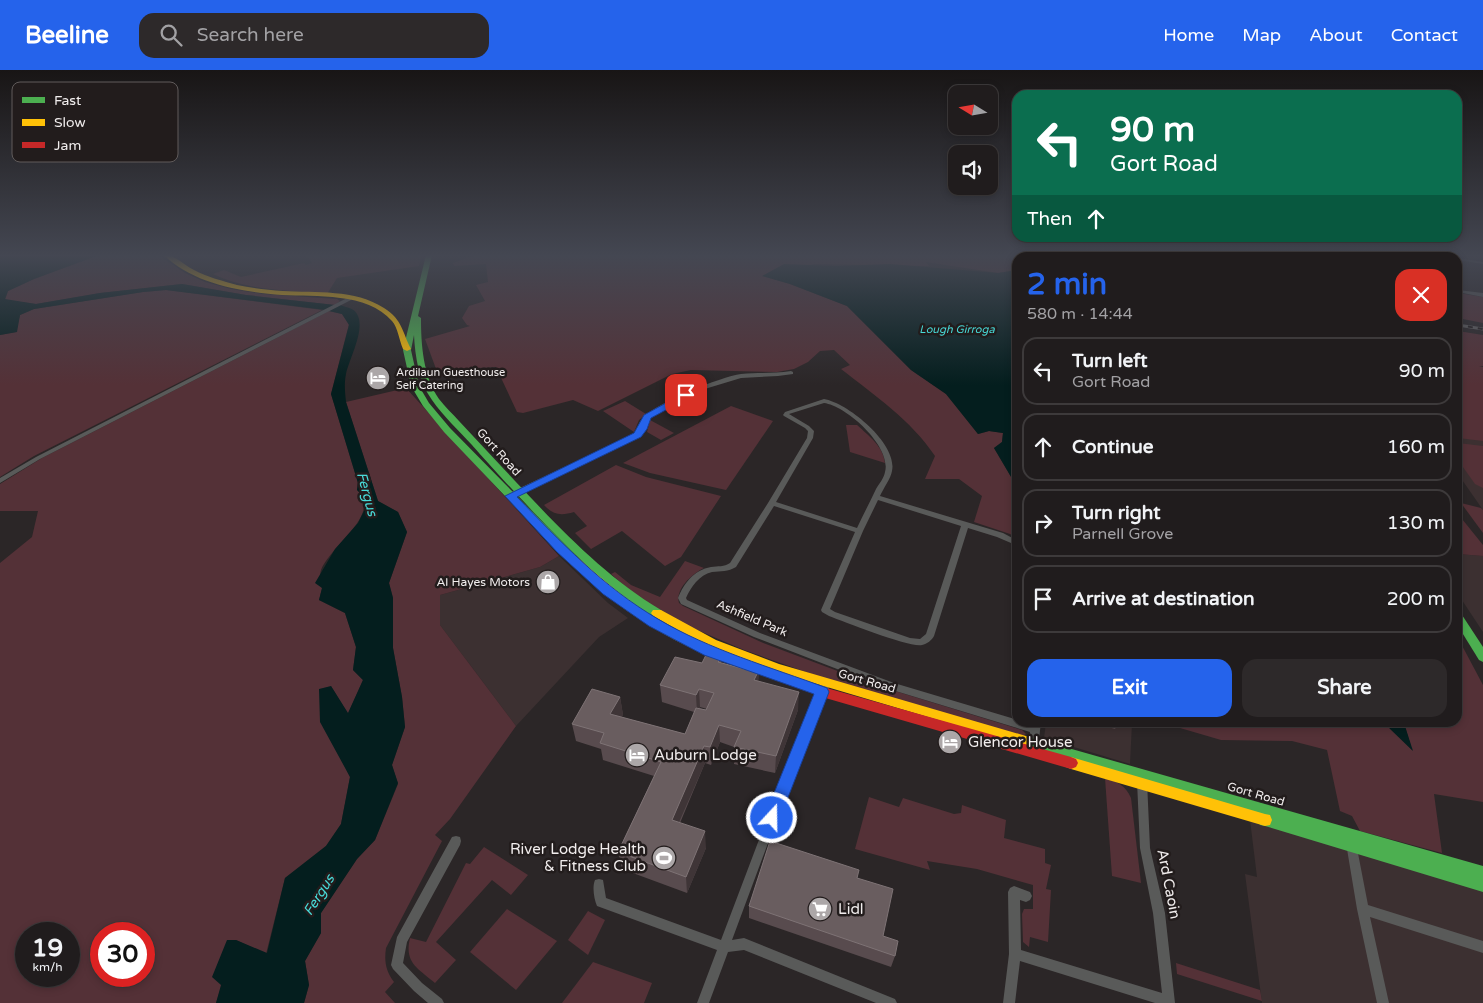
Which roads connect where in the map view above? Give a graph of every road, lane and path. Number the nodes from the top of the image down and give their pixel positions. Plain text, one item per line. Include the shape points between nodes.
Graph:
1 (343, 299) edge
2 (348, 299) junction
3 (418, 299) edge
4 (409, 328) junction
5 (791, 373) dead end
6 (0, 481) edge
7 (514, 494) junction
8 (876, 497) junction
9 (772, 502) junction
10 (965, 524) junction
11 (859, 531) junction
12 (1012, 541) edge
13 (1462, 624) edge
14 (1483, 657) edge
15 (824, 687) junction
16 (1012, 719) edge
17 (1036, 727) edge
18 (1033, 747) junction
19 (1142, 779) junction
20 (1351, 840) junction
21 (456, 841) dead end
22 (1483, 873) edge
23 (599, 884) dead end
24 (1483, 885) edge
25 (1026, 896) dead end
26 (1363, 909) junction
27 (1483, 946) edge
28 (724, 948) junction
29 (1015, 954) junction
30 (1169, 1002) edge
31 (438, 1003) edge
32 (703, 1003) edge
33 (891, 1003) edge
34 (1009, 1003) edge
35 (1383, 1003) edge

1 - 2 main road
2 - 4 main road via 383,309
2 - 6 street via 38,458
3 - 4 main road
4 - 7 main road, Gort Road via 418,349 425,382 435,400
4 - 7 main road via 404,345 415,386 426,404 447,430
5 - 7 street via 741,376 686,395 647,417 637,435
7 - 15 main road, Gort Road via 637,602 712,643
7 - 15 main road, Gort Road via 562,550 608,591 653,622 709,651
8 - 9 street via 889,471 885,449 875,436 836,404 824,401 787,413 807,427 810,438
8 - 10 street
8 - 11 street
9 - 11 street
9 - 16 street, Ashfield Park via 733,564 727,569 712,569 698,574 682,596 684,602 757,635 892,686
10 - 11 street via 930,636 921,642 910,641 825,610
10 - 12 street
13 - 14 main road
15 - 18 main road, Gort Road
15 - 28 street
17 - 18 street, Ashfield Park
18 - 19 main road, Gort Road
19 - 20 main road, Gort Road
19 - 30 street, Ard Caoin via 1145,848 1160,913
20 - 22 main road, Gort Road
20 - 24 main road, Gort Road
20 - 26 street
21 - 31 street via 401,941 397,965
23 - 28 street via 601,902
25 - 29 street via 1014,892
26 - 27 street
26 - 35 street
28 - 32 street
28 - 33 street via 744,944
29 - 30 street, Ard Caoin
29 - 34 street

